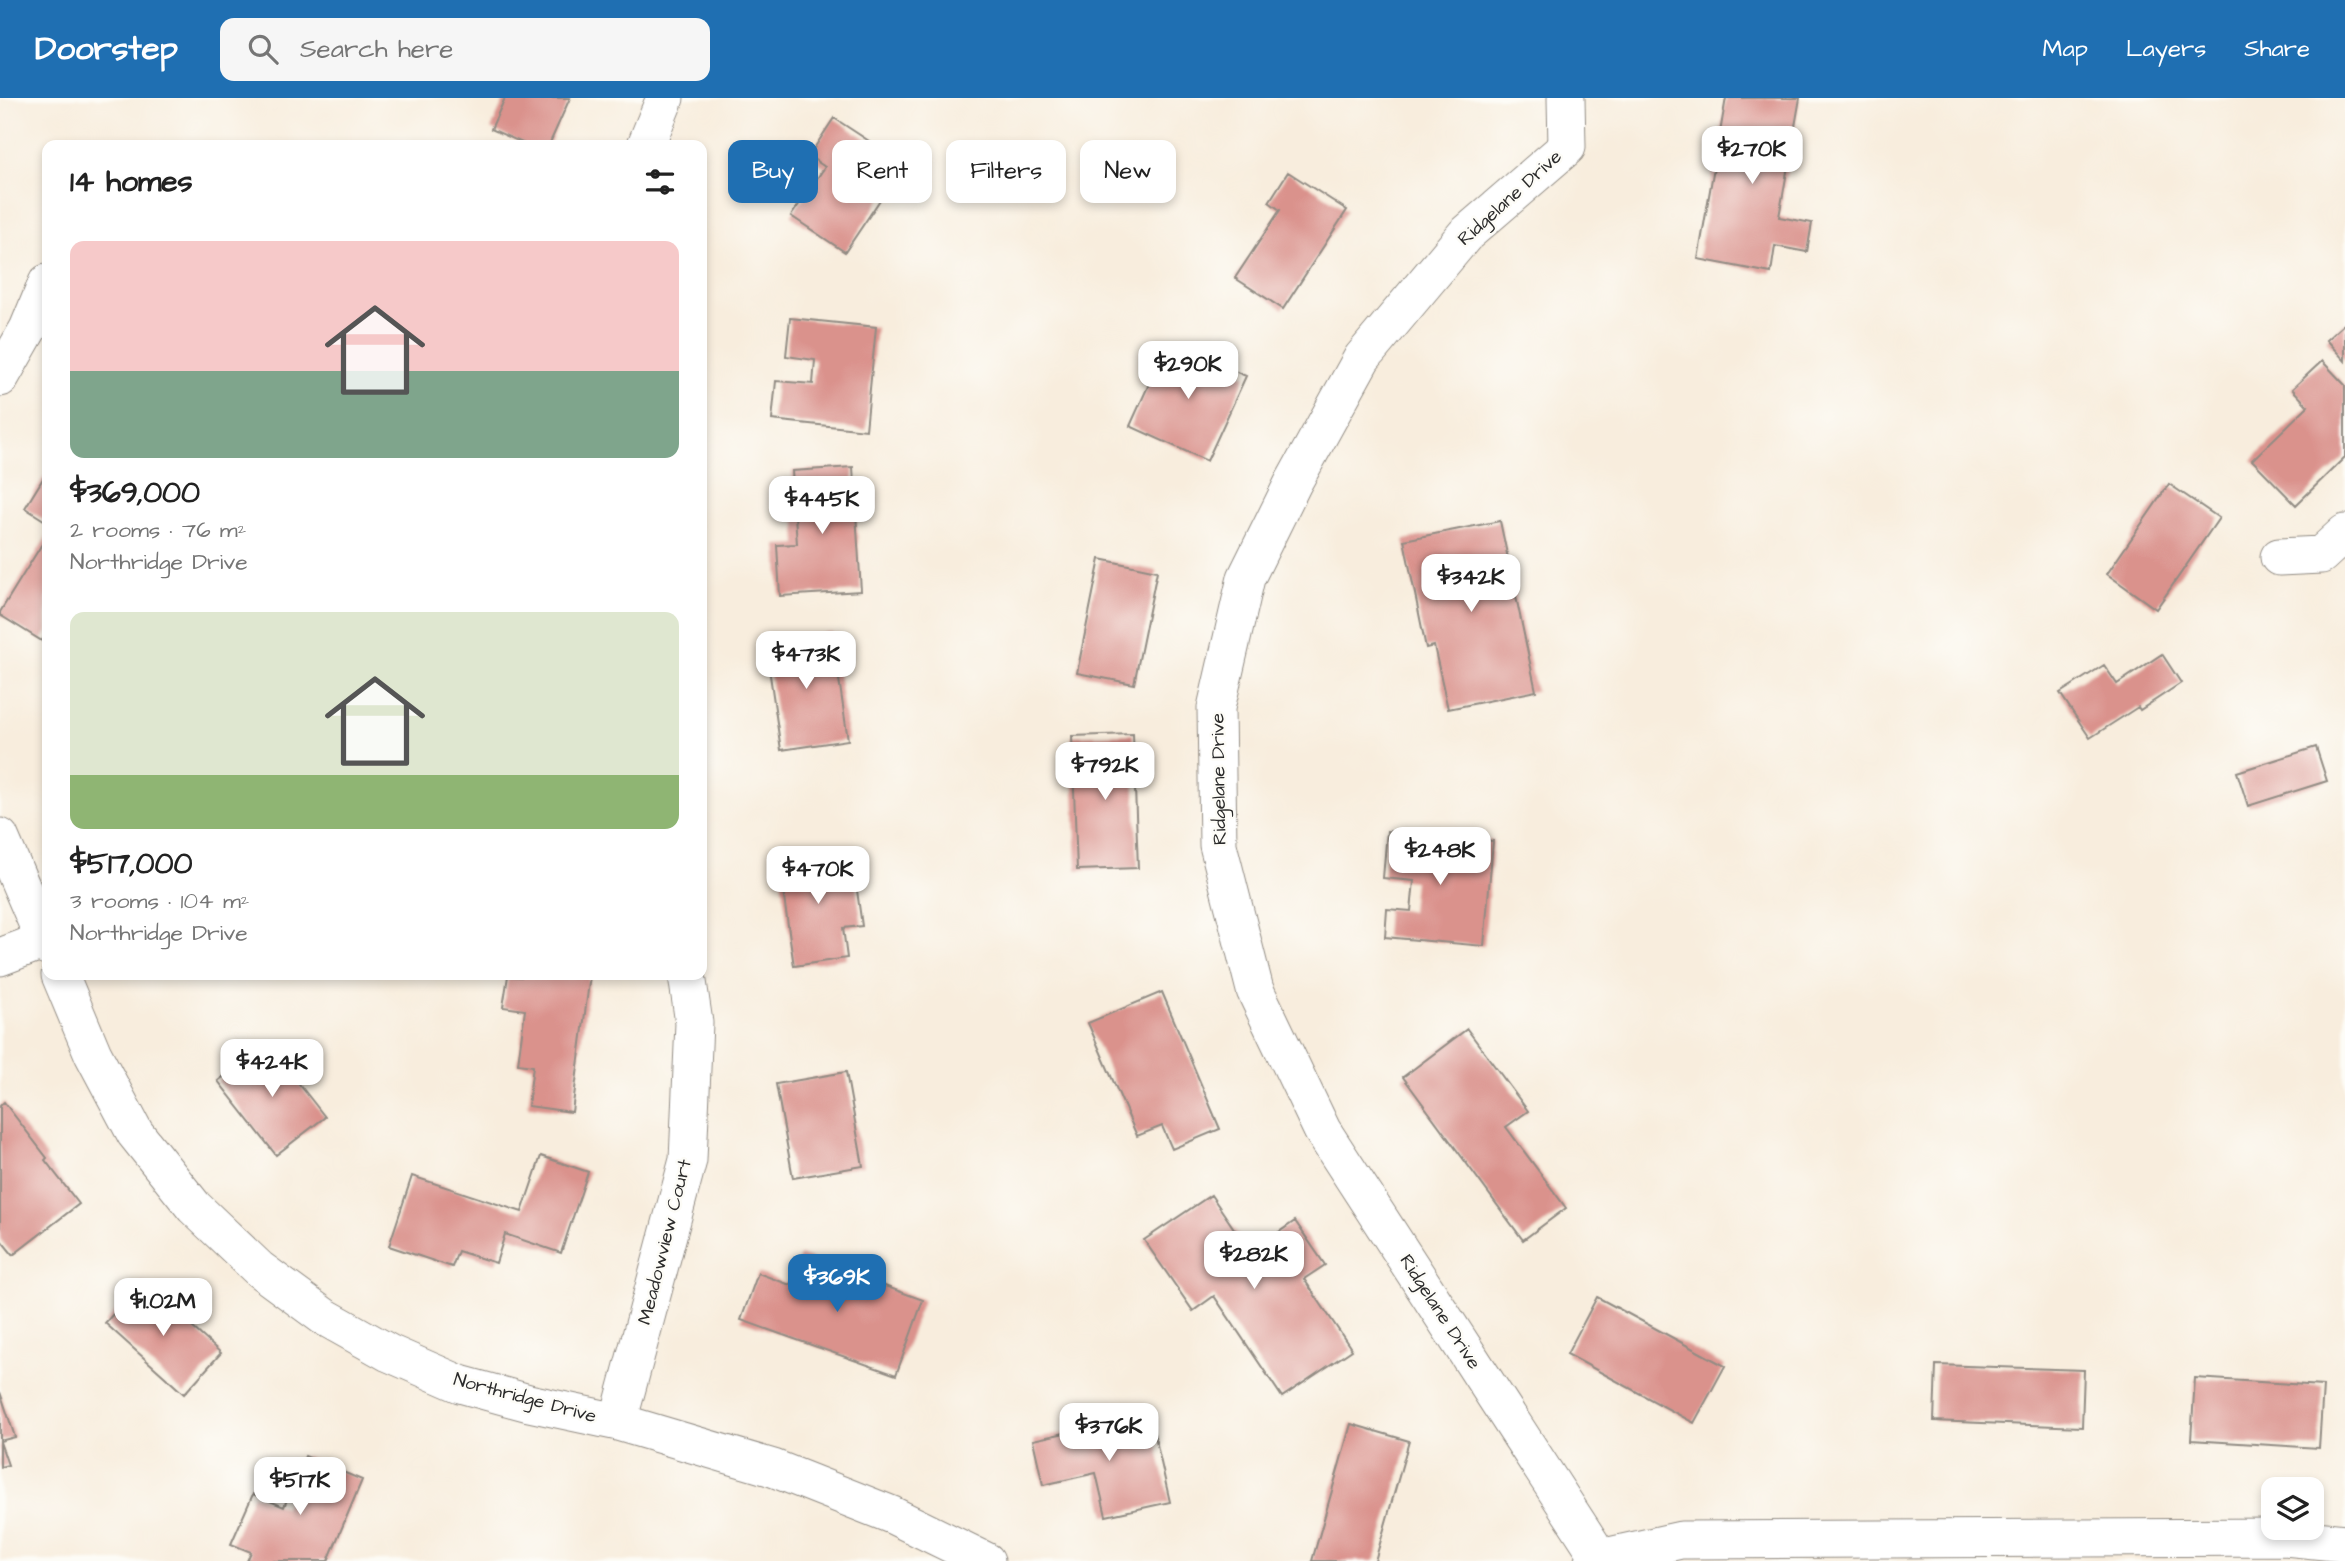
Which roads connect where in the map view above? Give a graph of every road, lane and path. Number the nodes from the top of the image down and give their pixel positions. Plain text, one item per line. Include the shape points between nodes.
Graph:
1 (665, 98) edge
2 (1566, 98) edge
3 (648, 140) edge
4 (42, 294) edge
5 (0, 378) edge
6 (2345, 533) edge
7 (2279, 557) dead end
8 (0, 837) edge
9 (42, 934) edge
10 (42, 944) edge
11 (0, 957) edge
12 (62, 980) edge
13 (688, 980) edge
14 (618, 1422) junction
15 (2345, 1543) edge
16 (1597, 1559) edge
17 (986, 1561) edge

1 - 3 street
2 - 16 street, Ridgelane Drive via 1567,147 1465,235 1362,358 1246,578 1216,708 1218,845 1255,990 1322,1130
4 - 5 street
6 - 7 street via 2321,555
8 - 9 street
10 - 11 street
12 - 14 street, Northridge Drive via 93,1054 135,1133 194,1207 259,1269 323,1316 389,1353 460,1384
13 - 14 street, Meadowview Court via 694,1023 688,1160
14 - 17 street, Northridge Drive via 772,1468 892,1515
15 - 16 street via 2285,1537 1681,1540

